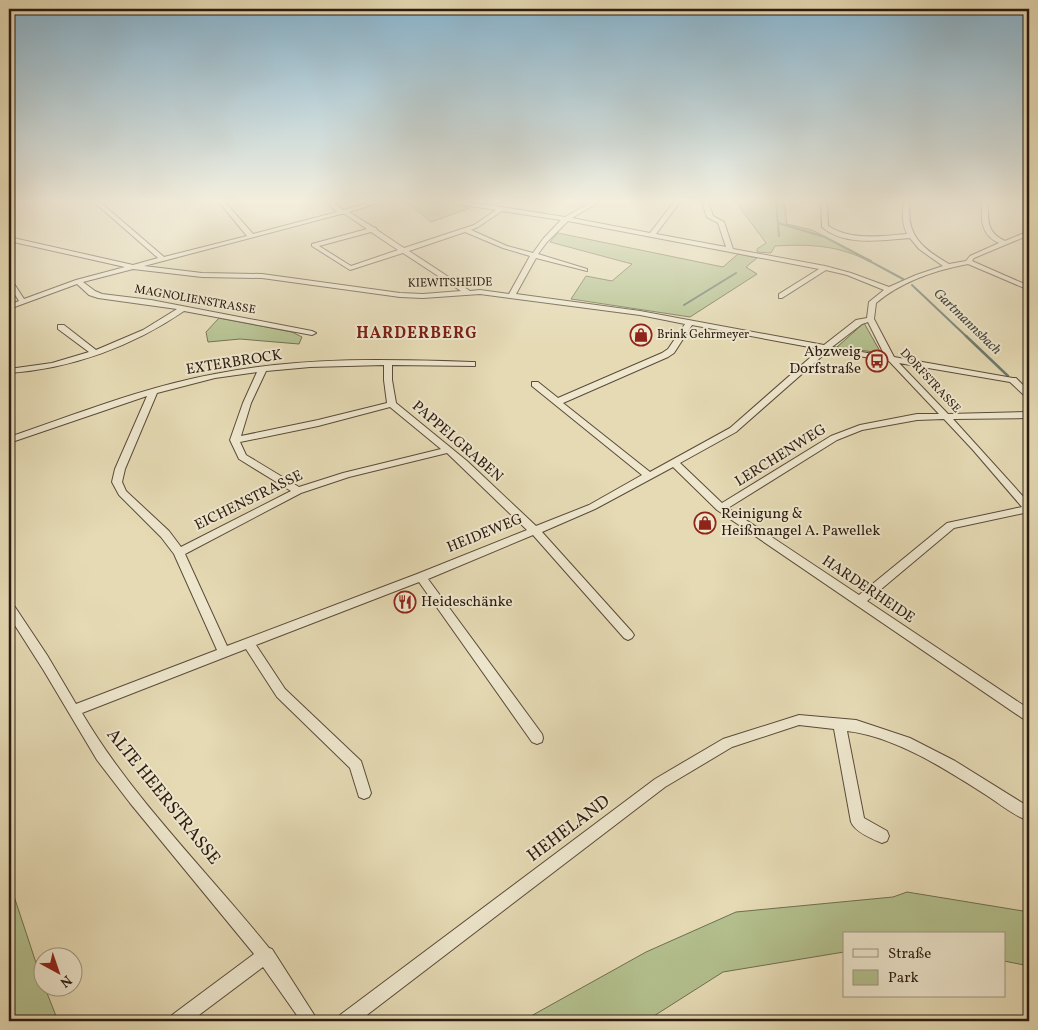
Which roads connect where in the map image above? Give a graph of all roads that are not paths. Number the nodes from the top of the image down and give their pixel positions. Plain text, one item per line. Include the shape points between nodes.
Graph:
1 (58, 250) edge
2 (153, 250) edge
3 (202, 250) edge
4 (322, 250) edge
5 (400, 250) edge
6 (405, 250) edge
7 (518, 250) edge
8 (537, 250) edge
9 (730, 250) edge
10 (928, 250) edge
11 (988, 250) edge
12 (534, 254) junction
13 (164, 260) junction
14 (969, 262) junction
15 (948, 266) junction
16 (134, 267) junction
17 (825, 268) junction
18 (585, 270) dead end
19 (9, 280) edge
20 (78, 281) junction
21 (1029, 288) edge
22 (890, 290) junction
23 (467, 292) junction
24 (512, 296) junction
25 (782, 296) dead end
26 (23, 302) junction
27 (9, 307) edge
28 (183, 308) junction
29 (870, 318) junction
30 (690, 322) junction
31 (60, 327) dead end
32 (312, 333) dead end
33 (826, 348) junction
34 (94, 352) junction
35 (891, 359) junction
36 (388, 363) junction
37 (472, 364) dead end
38 (262, 370) junction
39 (9, 371) edge
40 (535, 384) dead end
41 (153, 392) junction
42 (1029, 395) edge
43 (557, 402) junction
44 (392, 404) junction
45 (945, 415) junction
46 (1029, 415) edge
47 (9, 440) edge
48 (235, 440) junction
49 (449, 450) junction
50 (673, 462) junction
51 (649, 476) junction
52 (298, 491) junction
53 (722, 508) junction
54 (1029, 509) edge
55 (533, 531) junction
56 (179, 552) junction
57 (421, 576) junction
58 (858, 602) junction
59 (9, 607) edge
60 (628, 635) dead end
61 (248, 643) junction
62 (224, 652) junction
63 (74, 710) junction
64 (1029, 716) edge
65 (839, 723) junction
66 (537, 738) dead end
67 (364, 793) dead end
68 (1029, 815) edge
69 (882, 836) dead end
70 (266, 955) junction
71 (178, 1021) edge
72 (310, 1021) edge
73 (346, 1021) edge

1 - 16 street, KIEWITSHEIDE
2 - 13 street
3 - 13 street
4 - 5 street via 350,268
6 - 23 street
7 - 12 street
8 - 12 street
9 - 17 street
10 - 15 street
11 - 14 street via 972,257
12 - 18 street
12 - 24 street
13 - 16 street
14 - 15 street
14 - 21 street
15 - 22 street
16 - 20 street
16 - 23 street, KIEWITSHEIDE via 202,275 262,276 400,295
17 - 22 street
17 - 25 street
19 - 26 street
20 - 26 street
20 - 28 street, MAGNOLIENSTRASSE via 101,296
22 - 29 street via 873,302
23 - 24 street, KIEWITSHEIDE
24 - 30 street, KIEWITSHEIDE
26 - 27 street
28 - 32 street, MAGNOLIENSTRASSE
28 - 34 street via 158,324
29 - 33 street, HEIDEWEG via 859,322
29 - 35 street, DORFSTRASSE
30 - 33 street, KIEWITSHEIDE
30 - 43 street via 665,355
31 - 34 street
33 - 35 street, KIEWITSHEIDE
33 - 50 street, HEIDEWEG via 733,430
34 - 39 street via 40,368
35 - 42 street, KIEWITSHEIDE via 1013,380
35 - 45 street, DORFSTRASSE
36 - 37 street, EXTERBROCK
36 - 38 street, EXTERBROCK
36 - 44 street, PAPPELGRABEN
38 - 41 street, EXTERBROCK via 214,376
38 - 48 street
40 - 43 street
41 - 47 street, EXTERBROCK
41 - 56 street via 117,482 122,493
43 - 51 street
44 - 48 street
44 - 49 street, PAPPELGRABEN
45 - 46 street, LERCHENWEG
45 - 53 street, LERCHENWEG via 860,428 834,438
45 - 54 street, DORFSTRASSE
48 - 52 street via 242,457
49 - 52 street, EICHENSTRASSE via 359,471
49 - 55 street, PAPPELGRABEN
50 - 51 street, HEIDEWEG
50 - 53 street, HARDERHEIDE
51 - 55 street, HEIDEWEG via 592,507
52 - 56 street, EICHENSTRASSE
53 - 58 street, HARDERHEIDE
54 - 58 street via 951,525
55 - 57 street, HEIDEWEG
55 - 60 street, PAPPELGRABEN
56 - 62 street
57 - 61 street, HEIDEWEG
57 - 66 street
58 - 64 street, HARDERHEIDE
59 - 63 street, ALTE HEERSTRASSE
61 - 62 street, HEIDEWEG
61 - 67 street via 281,693 356,765
62 - 63 street, HEIDEWEG
63 - 70 street, ALTE HEERSTRASSE via 110,767
65 - 68 street, HEHELAND via 905,742 950,765
65 - 69 street via 858,822
65 - 73 street, HEHELAND via 799,720 728,743 660,783
70 - 71 street
70 - 72 street, ALTE HEERSTRASSE

